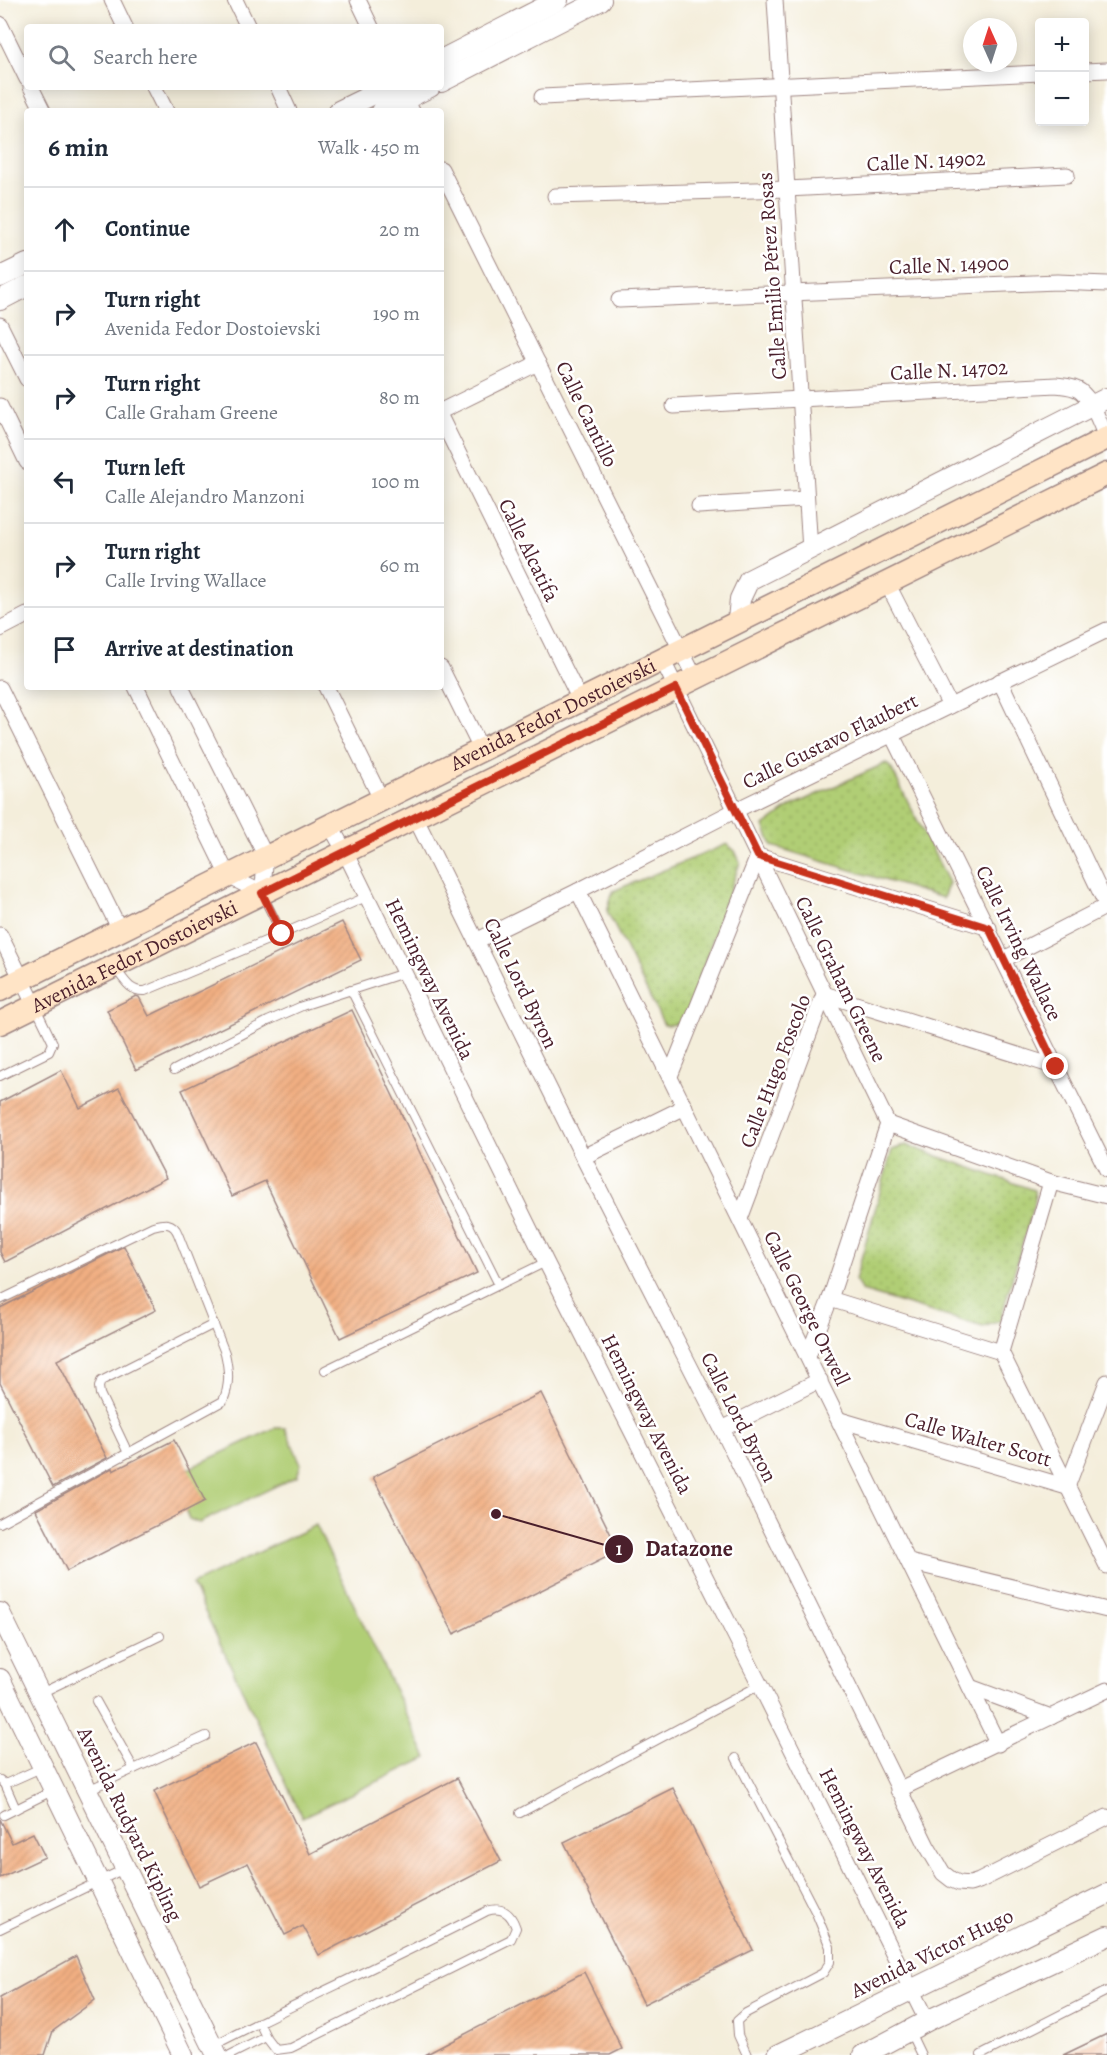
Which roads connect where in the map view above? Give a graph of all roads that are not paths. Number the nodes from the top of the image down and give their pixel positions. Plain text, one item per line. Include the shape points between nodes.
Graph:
1 (112, 0) edge
2 (235, 0) edge
3 (358, 0) edge
4 (558, 0) edge
5 (601, 0) edge
6 (775, 0) edge
7 (0, 24) edge
8 (124, 24) edge
9 (247, 24) edge
10 (370, 24) edge
11 (444, 58) edge
12 (1107, 70) edge
13 (1089, 71) edge
14 (24, 73) edge
15 (1035, 74) edge
16 (444, 79) edge
17 (781, 86) junction
18 (32, 90) edge
19 (156, 90) edge
20 (280, 90) edge
21 (382, 90) edge
22 (424, 90) edge
23 (542, 97) dead end
24 (406, 99) edge
25 (42, 108) edge
26 (164, 108) edge
27 (288, 108) edge
28 (345, 108) edge
29 (388, 108) edge
30 (444, 175) edge
31 (1067, 176) dead end
32 (787, 189) junction
33 (555, 196) dead end
34 (24, 265) edge
35 (0, 277) edge
36 (1107, 284) edge
37 (24, 288) edge
38 (794, 293) junction
39 (0, 300) edge
40 (619, 300) dead end
41 (0, 326) edge
42 (538, 363) junction
43 (24, 374) edge
44 (800, 399) junction
45 (1099, 402) edge
46 (0, 406) edge
47 (674, 406) dead end
48 (444, 410) edge
49 (444, 424) edge
50 (1107, 438) edge
51 (24, 456) edge
52 (1107, 474) edge
53 (806, 499) junction
54 (699, 506) dead end
55 (810, 550) junction
56 (887, 583) junction
57 (24, 617) edge
58 (738, 621) junction
59 (0, 629) edge
60 (1105, 637) edge
61 (671, 654) junction
62 (444, 674) edge
63 (1000, 681) junction
64 (686, 683) junction
65 (0, 688) edge
66 (137, 690) edge
67 (182, 690) edge
68 (327, 690) edge
69 (580, 700) junction
70 (950, 706) junction
71 (892, 735) junction
72 (481, 749) junction
73 (381, 799) junction
74 (736, 810) junction
75 (415, 817) junction
76 (330, 825) junction
77 (345, 852) junction
78 (758, 856) junction
79 (266, 857) junction
80 (228, 876) junction
81 (578, 891) junction
82 (262, 893) junction
83 (366, 897) junction
84 (1107, 906) edge
85 (989, 928) junction
86 (120, 930) junction
87 (282, 934) junction
88 (0, 935) edge
89 (476, 940) junction
90 (1004, 959) junction
91 (114, 967) junction
92 (404, 973) junction
93 (22, 979) junction
94 (0, 990) edge
95 (351, 990) junction
96 (824, 994) junction
97 (35, 1006) junction
98 (0, 1023) edge
99 (1056, 1067) junction
100 (174, 1070) dead end
101 (0, 1076) edge
102 (670, 1076) junction
103 (685, 1107) junction
104 (888, 1124) junction
105 (583, 1157) junction
106 (1107, 1170) edge
107 (1051, 1182) junction
108 (1107, 1196) edge
109 (740, 1219) junction
110 (546, 1262) junction
111 (499, 1285) junction
112 (830, 1299) junction
113 (0, 1300) edge
114 (214, 1324) junction
115 (1001, 1352) junction
116 (808, 1356) junction
117 (325, 1370) dead end
118 (819, 1380) junction
119 (1107, 1382) edge
120 (840, 1420) junction
121 (722, 1429) junction
122 (128, 1453) junction
123 (1067, 1487) junction
124 (0, 1523) edge
125 (909, 1562) junction
126 (1107, 1566) edge
127 (1107, 1610) edge
128 (0, 1613) edge
129 (160, 1636) dead end
130 (0, 1679) edge
131 (760, 1685) junction
132 (970, 1687) junction
133 (1107, 1690) edge
134 (40, 1694) junction
135 (96, 1701) dead end
136 (1051, 1717) junction
137 (206, 1737) dead end
138 (998, 1744) junction
139 (736, 1758) dead end
140 (43, 1767) junction
141 (134, 1769) junction
142 (2, 1782) edge
143 (54, 1790) junction
144 (898, 1790) junction
145 (87, 1791) junction
146 (16, 1809) junction
147 (520, 1813) dead end
148 (4, 1815) dead end
149 (1107, 1817) edge
150 (125, 1869) junction
151 (99, 1882) junction
152 (1107, 1894) edge
153 (0, 1929) edge
154 (1107, 1936) edge
155 (912, 1989) junction
156 (1107, 1991) edge
157 (927, 2021) junction
158 (259, 2022) junction
159 (909, 2031) junction
160 (266, 2037) junction
161 (214, 2050) edge
162 (183, 2055) edge
163 (230, 2055) edge
164 (747, 2055) edge
165 (778, 2055) edge
166 (863, 2055) edge
167 (921, 2055) edge
168 (981, 2055) edge

1 - 8 street
2 - 9 street
3 - 10 street
4 - 11 street
5 - 16 street
6 - 17 street, Calle Emilio Pérez Rosas
7 - 14 street
12 - 13 street
15 - 17 street
17 - 23 street
17 - 32 street, Calle Emilio Pérez Rosas
18 - 25 street
19 - 26 street
20 - 27 street
21 - 28 street
22 - 24 street
24 - 29 street
30 - 42 street, Calle Cantillo
31 - 32 street, Calle N. 14902
32 - 33 street, Calle N. 14902
32 - 38 street, Calle Emilio Pérez Rosas
34 - 35 street
36 - 38 street, Calle N. 14900 via 1057,282
37 - 39 street
38 - 40 street, Calle N. 14900
38 - 44 street, Calle Emilio Pérez Rosas
41 - 43 street
42 - 48 street
42 - 61 street, Calle Cantillo
44 - 45 street, Calle N. 14702 via 1056,385 1073,387
44 - 47 street, Calle N. 14702
44 - 53 street, Calle Emilio Pérez Rosas
45 - 50 street
45 - 55 street
46 - 51 street
49 - 69 street, Calle Alcatifa
50 - 58 main road, Avenida Fedor Dostoievski
52 - 56 main road, Avenida Fedor Dostoievski
53 - 54 street
53 - 55 street, Calle Emilio Pérez Rosas
55 - 58 street via 748,580 740,599
56 - 64 main road, Avenida Fedor Dostoievski
56 - 70 street
57 - 59 street
58 - 61 main road, Avenida Fedor Dostoievski
60 - 63 street, Calle Gustavo Flaubert
61 - 64 street, Calle Graham Greene
61 - 64 street, Calle Cantillo
61 - 69 main road, Avenida Fedor Dostoievski
62 - 72 street
63 - 70 street, Calle Gustavo Flaubert
63 - 84 street
64 - 74 street, Calle Graham Greene
64 - 75 main road, Avenida Fedor Dostoievski
65 - 86 street
66 - 80 street
67 - 79 street
68 - 73 street
69 - 72 main road, Avenida Fedor Dostoievski
70 - 71 street, Calle Gustavo Flaubert
71 - 74 street, Calle Gustavo Flaubert
71 - 85 street, Calle Irving Wallace
72 - 73 main road, Avenida Fedor Dostoievski
73 - 76 main road, Avenida Fedor Dostoievski
74 - 78 street, Calle Graham Greene
74 - 81 street, Calle Gustavo Flaubert
75 - 77 main road, Avenida Fedor Dostoievski
75 - 89 street, Calle Lord Byron
76 - 77 street, Hemingway Avenida
76 - 79 main road, Avenida Fedor Dostoievski
77 - 82 main road, Avenida Fedor Dostoievski
77 - 83 street, Hemingway Avenida
78 - 85 street
78 - 96 street, Calle Graham Greene
78 - 102 street
79 - 80 main road, Avenida Fedor Dostoievski
79 - 82 street
80 - 82 street
80 - 86 main road, Avenida Fedor Dostoievski
81 - 89 street, Calle Gustavo Flaubert
81 - 102 street, Calle George Orwell
82 - 87 lane
82 - 91 main road, Avenida Fedor Dostoievski
83 - 87 lane
83 - 92 street, Hemingway Avenida
84 - 90 street
85 - 90 street, Calle Irving Wallace
86 - 93 main road, Avenida Fedor Dostoievski
87 - 91 lane via 145,991 131,989
88 - 93 street
89 - 105 street, Calle Lord Byron
90 - 99 street, Calle Irving Wallace
91 - 97 main road, Avenida Fedor Dostoievski
92 - 95 lane
92 - 110 street, Hemingway Avenida
93 - 94 main road, Avenida Fedor Dostoievski
93 - 97 street
95 - 100 lane via 268,1021
95 - 111 lane
96 - 99 street, Calle Hugo Foscolo
96 - 104 street, Calle Graham Greene
96 - 109 street, Calle Hugo Foscolo
97 - 98 main road, Avenida Fedor Dostoievski
97 - 101 lane via 52,1048
99 - 106 street, Calle Irving Wallace
102 - 103 street, Calle George Orwell
103 - 105 street
103 - 109 street, Calle George Orwell
104 - 107 street
104 - 112 street
105 - 121 street, Calle Lord Byron
107 - 108 street
107 - 115 street
109 - 116 street, Calle George Orwell
110 - 111 lane
110 - 131 street, Hemingway Avenida
111 - 117 lane
112 - 115 street
112 - 116 street
113 - 114 lane via 164,1223 175,1227
114 - 122 lane via 229,1373 223,1401
114 - 122 lane via 101,1381 100,1394
115 - 123 street
116 - 118 street, Calle George Orwell
118 - 120 street, Calle George Orwell
118 - 121 street
119 - 123 street, Calle Walter Scott
120 - 123 street, Calle Walter Scott
120 - 125 street, Calle George Orwell
121 - 144 street, Calle Lord Byron
122 - 124 lane
123 - 126 street
125 - 127 street
125 - 132 street, Calle George Orwell
128 - 134 street, Avenida Rudyard Kipling
129 - 134 lane
130 - 140 street
131 - 147 lane
131 - 155 street, Hemingway Avenida
132 - 136 street
132 - 138 street, Calle George Orwell
133 - 136 street
134 - 145 street, Avenida Rudyard Kipling
135 - 141 lane
136 - 138 street
137 - 141 lane
138 - 144 street
139 - 164 lane via 816,1912 830,1947 830,1962 822,1973 737,2020 738,2036
140 - 142 lane
140 - 143 street
141 - 145 lane
142 - 146 lane
143 - 146 lane
143 - 151 street
144 - 149 street, Calle Lord Byron via 943,1873 959,1883 979,1881
145 - 150 street, Avenida Rudyard Kipling
146 - 148 lane
150 - 151 lane
150 - 161 street, Avenida Rudyard Kipling
151 - 153 lane
151 - 162 street
152 - 155 street, Avenida Víctor Hugo
154 - 157 street
155 - 157 street, Hemingway Avenida
155 - 165 street, Avenida Víctor Hugo
156 - 168 lane
157 - 159 street
158 - 160 lane
158 - 160 lane via 487,1911 503,1910 513,1919 516,1928 511,1939 309,2040 276,2050
158 - 161 lane
159 - 166 street
159 - 167 lane
160 - 163 lane

